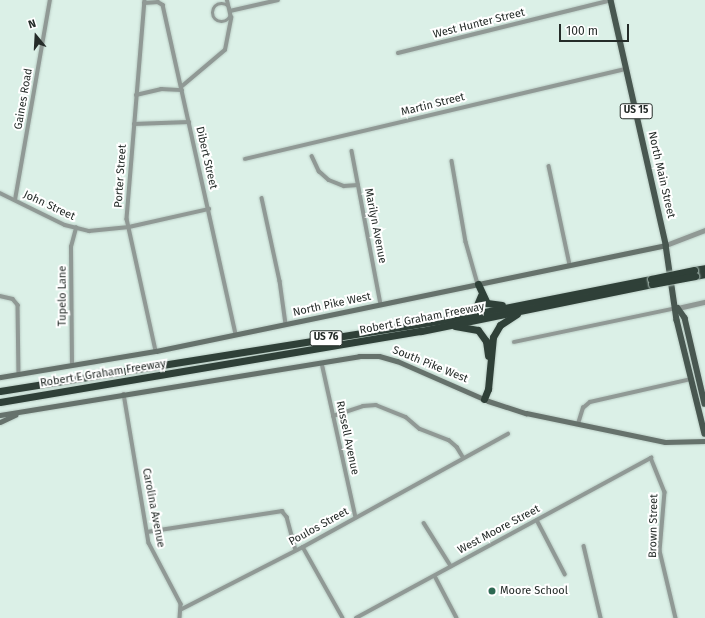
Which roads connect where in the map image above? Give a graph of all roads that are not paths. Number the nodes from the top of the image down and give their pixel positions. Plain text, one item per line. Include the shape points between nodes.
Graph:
1 (50, 0) edge
2 (227, 0) edge
3 (278, 0) edge
4 (612, 0) edge
5 (144, 2) edge
6 (230, 11) junction
7 (398, 53) dead end
8 (627, 69) junction
9 (181, 88) junction
10 (136, 95) junction
11 (189, 122) junction
12 (134, 124) junction
13 (352, 152) dead end
14 (312, 156) dead end
15 (245, 159) dead end
16 (452, 161) dead end
17 (549, 166) dead end
18 (358, 185) junction
19 (0, 193) edge
20 (262, 198) dead end
21 (16, 200) junction
22 (209, 210) junction
23 (129, 227) junction
24 (76, 228) junction
25 (705, 230) edge
26 (666, 245) junction
27 (570, 265) junction
28 (705, 268) edge
29 (695, 273) junction
30 (705, 274) edge
31 (478, 284) junction
32 (481, 295) junction
33 (0, 296) edge
34 (705, 302) edge
35 (382, 304) junction
36 (526, 307) junction
37 (678, 308) junction
38 (449, 322) junction
39 (286, 324) junction
40 (236, 335) junction
41 (514, 342) dead end
42 (156, 351) junction
43 (322, 363) junction
44 (72, 365) junction
45 (19, 374) junction
46 (490, 374) junction
47 (0, 377) edge
48 (691, 379) junction
49 (0, 391) edge
50 (124, 394) junction
51 (484, 399) junction
52 (0, 402) edge
53 (705, 404) edge
54 (25, 411) junction
55 (0, 415) edge
56 (333, 416) junction
57 (0, 422) edge
58 (578, 424) junction
59 (508, 434) dead end
60 (705, 434) edge
61 (705, 441) edge
62 (463, 458) junction
63 (651, 458) joint
64 (356, 517) junction
65 (537, 520) junction
66 (424, 523) dead end
67 (147, 532) junction
68 (303, 546) junction
69 (584, 546) dead end
70 (296, 550) junction
71 (451, 566) junction
72 (565, 574) dead end
73 (435, 576) junction
74 (182, 609) junction
75 (180, 618) edge
76 (344, 618) edge
77 (356, 618) edge
78 (457, 618) edge
79 (601, 618) edge
80 (676, 618) edge

1 - 21 street, Gaines Road
2 - 6 street
3 - 6 street
4 - 7 street, West Hunter Street
4 - 8 main road, North Main Street / US 15
5 - 9 street, Dibert Street via 158,2 163,5
5 - 10 street, Porter Street
6 - 6 street via 221,4 214,9 213,16 225,22
6 - 9 street via 225,50
8 - 15 street, Martin Street
8 - 26 main road, North Main Street / US 15
9 - 10 street via 161,89
9 - 11 street, Dibert Street
10 - 12 street, Porter Street
11 - 12 street
11 - 22 street, Dibert Street
12 - 23 street, Porter Street via 127,208
13 - 18 street, Marilyn Avenue
14 - 18 street via 319,171 329,180 344,186
16 - 31 street via 466,242
17 - 27 street
18 - 35 street, Marilyn Avenue
19 - 21 street, John Street
20 - 39 street via 280,281
21 - 24 street, John Street via 55,221
22 - 23 street, John Street
22 - 40 street, Dibert Street
23 - 24 street, John Street via 89,231
23 - 42 street, Porter Street
24 - 44 street, Tupelo Lane via 71,247
25 - 26 street
26 - 27 main road, North Pike West
26 - 37 main road, North Main Street / US 15
27 - 31 main road, North Pike West
28 - 29 highway, Robert E Graham Freeway / US 76
29 - 30 highway, Robert E Graham Freeway / US 76
29 - 36 highway, Robert E Graham Freeway / US 76, bridge
31 - 32 highway
31 - 35 main road, North Pike West
32 - 36 highway via 491,305
32 - 38 highway via 473,310
33 - 45 street via 13,299 18,305
34 - 37 street
35 - 39 main road, North Pike West
36 - 38 highway, Robert E Graham Freeway / US 76
36 - 46 highway via 496,331 493,337
37 - 41 street
37 - 48 main road via 677,320
37 - 53 main road via 684,318
38 - 46 highway via 478,330 486,341
38 - 49 highway, Robert E Graham Freeway / US 76
38 - 52 highway, Robert E Graham Freeway / US 76
39 - 40 main road, North Pike West
40 - 42 main road, North Pike West
42 - 44 main road, North Pike West
43 - 50 main road, South Pike West
43 - 51 main road, South Pike West via 359,356 379,356 397,361
43 - 56 street, Russell Avenue
44 - 45 main road, North Pike West
45 - 47 main road, North Pike West
46 - 51 highway
48 - 58 street via 590,402 583,408
48 - 60 main road
50 - 54 main road, South Pike West
50 - 67 street, Carolina Avenue
51 - 58 main road, South Pike West via 526,413
54 - 55 main road
54 - 57 main road
56 - 62 street via 363,406 376,406 406,416 420,430 449,440 457,447
56 - 64 street, Russell Avenue
58 - 61 main road, South Pike West via 665,442
59 - 62 street, Poulos Street
62 - 64 street, Poulos Street
63 - 65 street, West Moore Street
63 - 80 street, Brown Street via 665,492 660,551
64 - 68 street, Poulos Street
65 - 71 street, West Moore Street
65 - 72 street
66 - 71 street
67 - 70 street via 282,511 288,517
67 - 74 street, Carolina Avenue via 153,553
68 - 70 street, Poulos Street
68 - 76 street
69 - 79 street
70 - 74 street, Poulos Street
71 - 73 street, West Moore Street
73 - 77 street, West Moore Street
73 - 78 street
74 - 75 street

